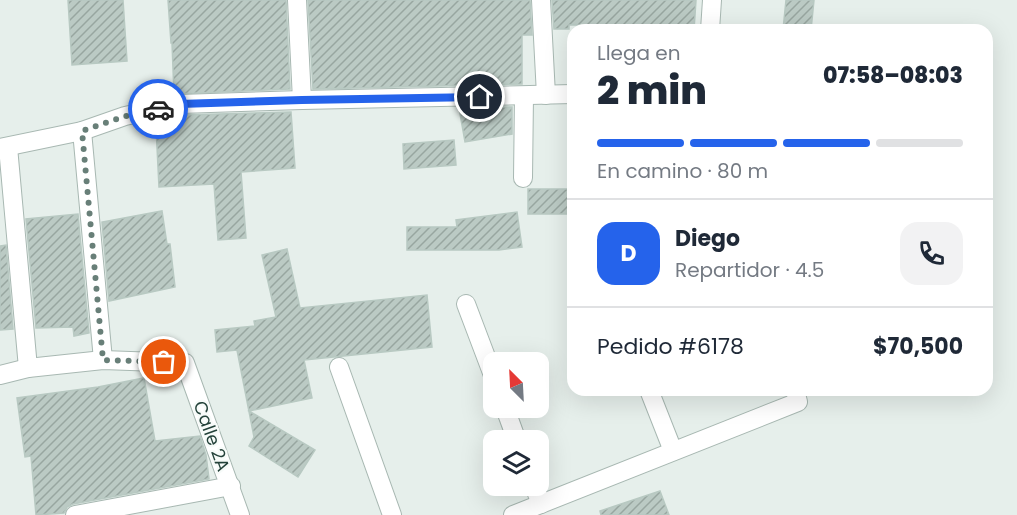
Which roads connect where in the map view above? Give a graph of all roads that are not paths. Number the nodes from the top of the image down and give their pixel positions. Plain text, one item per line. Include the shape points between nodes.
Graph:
1 (297, 0) edge
2 (541, 0) edge
3 (712, 0) edge
4 (710, 24) edge
5 (567, 94) edge
6 (546, 95) junction
7 (524, 96) junction
8 (302, 100) junction
9 (82, 131) junction
10 (4, 148) edge
11 (523, 178) dead end
12 (466, 304) dead end
13 (484, 352) edge
14 (103, 360) junction
15 (339, 367) dead end
16 (28, 368) junction
17 (0, 375) edge
18 (651, 396) edge
19 (796, 396) edge
20 (673, 451) junction
21 (231, 486) junction
22 (538, 496) edge
23 (541, 504) junction
24 (75, 515) edge
25 (240, 515) edge
26 (392, 515) edge
27 (513, 515) edge

1 - 8 street
2 - 6 street
3 - 4 street
5 - 6 street
6 - 7 street
7 - 8 street
7 - 11 street
8 - 9 street via 180,104
9 - 10 street
9 - 14 street
10 - 16 street
12 - 13 street
14 - 16 street, Calle 2A
14 - 21 street, Calle 2A via 185,363
15 - 26 street
16 - 17 street, Calle 2A
18 - 20 street
19 - 20 street via 798,402
20 - 23 street
21 - 24 street
21 - 25 street, Calle 2A
22 - 23 street
23 - 27 street

